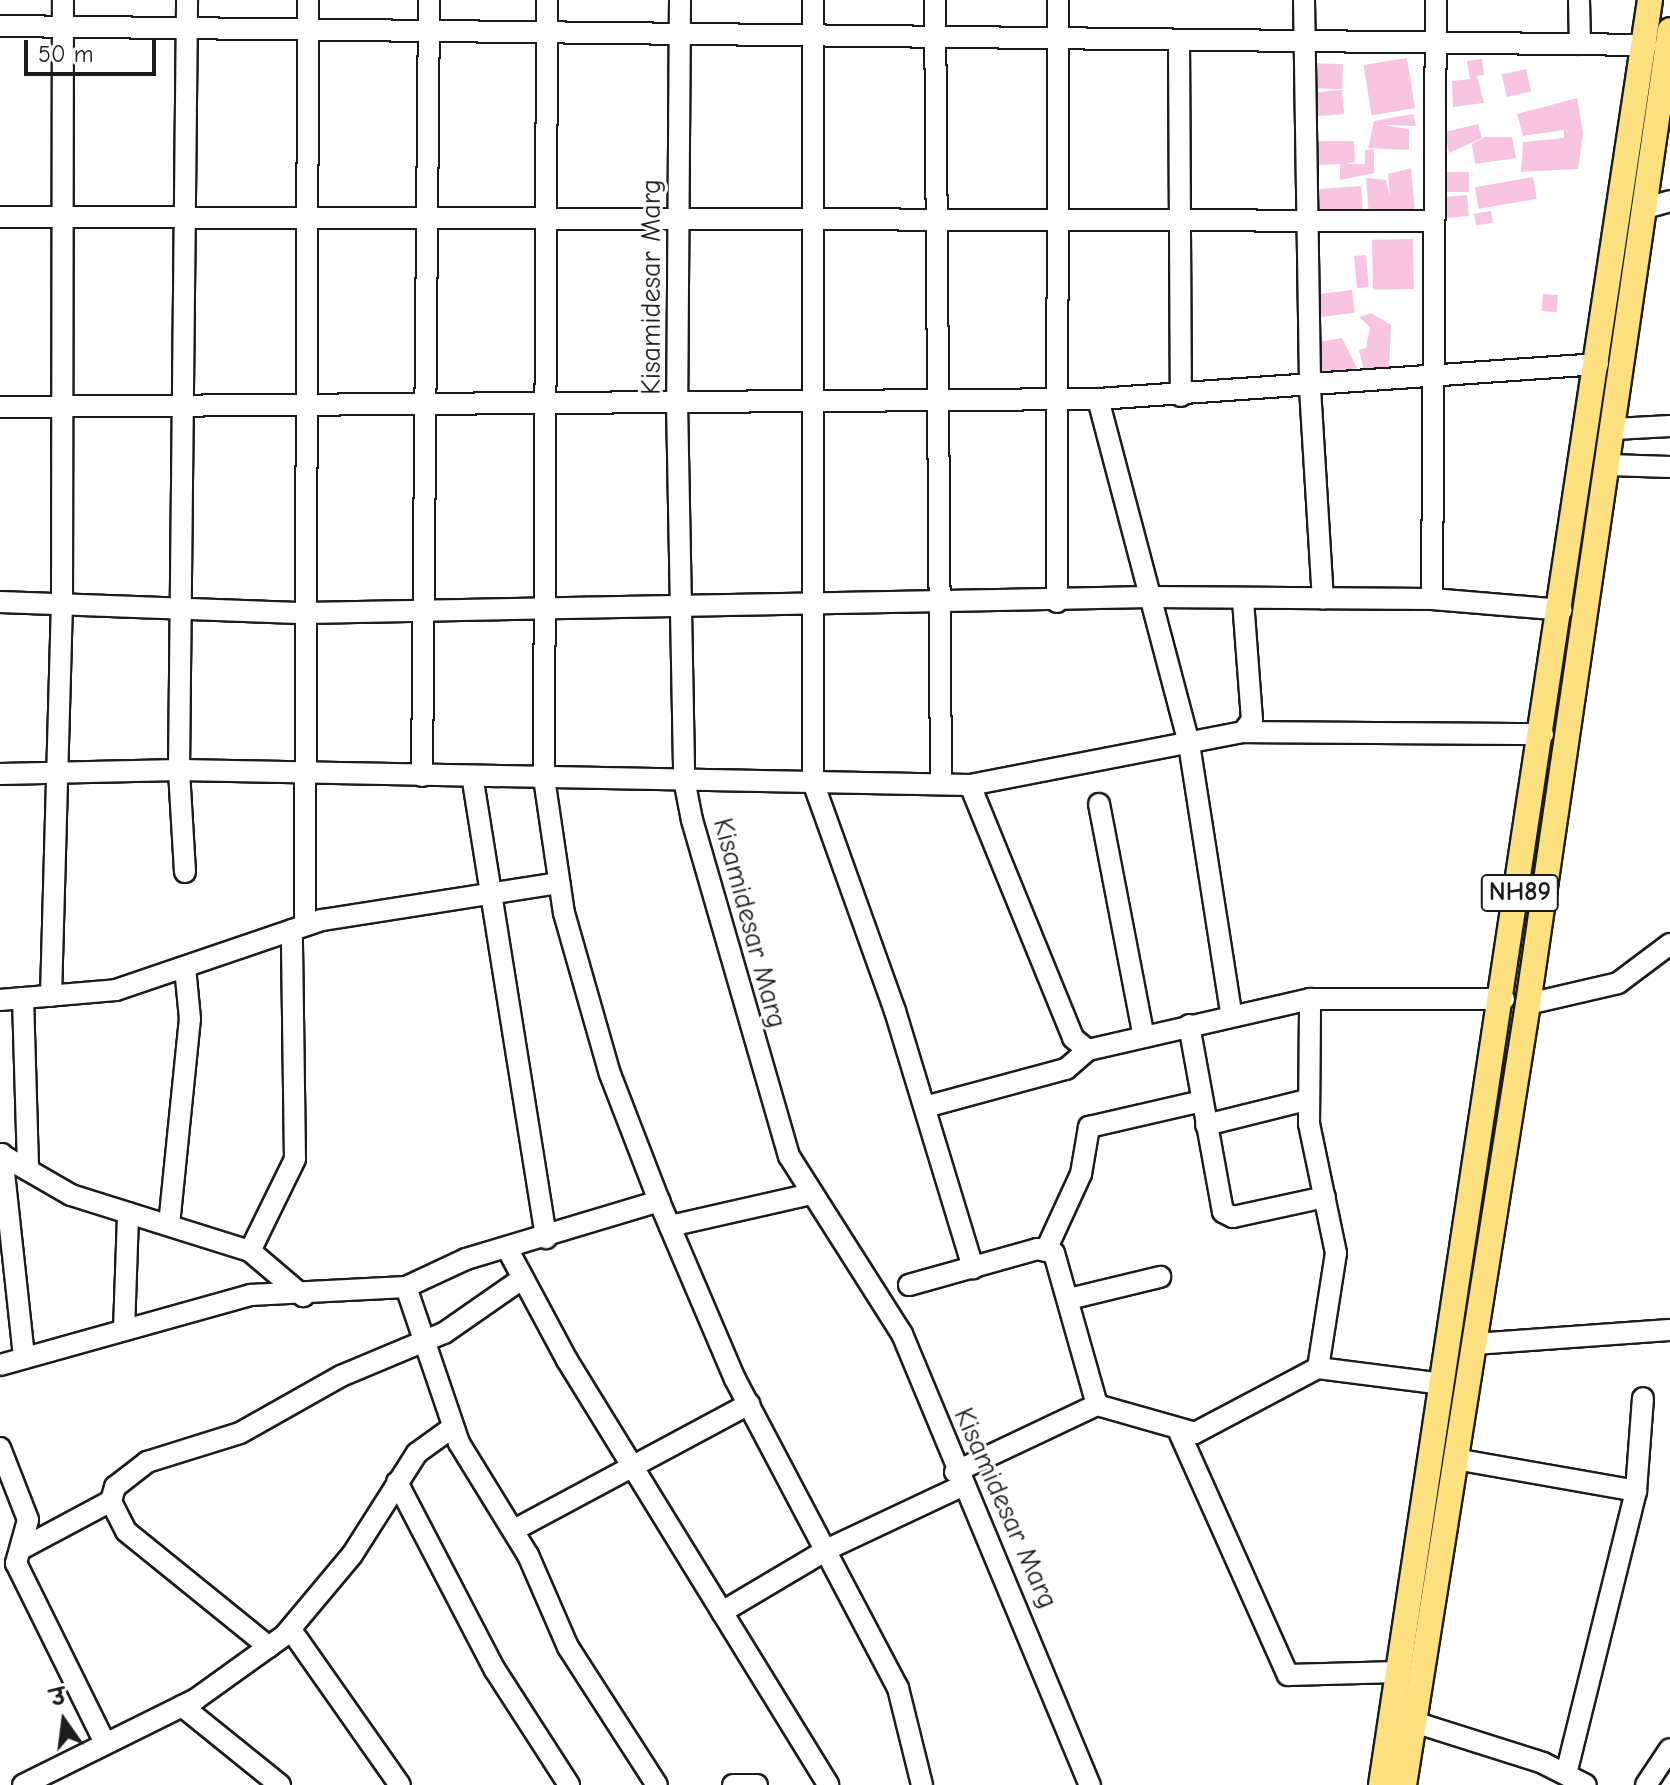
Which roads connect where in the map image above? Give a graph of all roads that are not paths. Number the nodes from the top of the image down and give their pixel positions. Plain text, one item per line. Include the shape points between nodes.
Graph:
1 (63, 0) edge
2 (187, 0) edge
3 (308, 0) edge
4 (429, 0) edge
5 (547, 0) edge
6 (680, 0) edge
7 (813, 0) edge
8 (935, 0) edge
9 (1058, 0) edge
10 (1304, 0) edge
11 (1436, 0) edge
12 (1579, 0) edge
13 (1650, 0) edge
14 (0, 26) edge
15 (63, 26) junction
16 (187, 28) junction
17 (308, 30) junction
18 (1670, 30) edge
19 (429, 32) junction
20 (547, 32) junction
21 (813, 33) junction
22 (935, 34) junction
23 (680, 35) junction
24 (1059, 40) junction
25 (1179, 40) junction
26 (1304, 40) junction
27 (1435, 40) junction
28 (1580, 44) junction
29 (1646, 45) junction
30 (1670, 201) edge
31 (1646, 208) junction
32 (0, 217) edge
33 (61, 218) junction
34 (187, 218) junction
35 (311, 218) junction
36 (937, 218) junction
37 (426, 219) junction
38 (811, 219) junction
39 (546, 220) junction
40 (1430, 221) junction
41 (1057, 222) junction
42 (1181, 222) junction
43 (1306, 222) junction
44 (679, 223) junction
45 (1598, 364) junction
46 (1431, 377) junction
47 (1310, 388) junction
48 (1181, 396) junction
49 (1057, 399) junction
50 (1098, 399) junction
51 (544, 400) junction
52 (937, 400) junction
53 (428, 401) junction
54 (303, 402) junction
55 (677, 402) junction
56 (813, 402) junction
57 (183, 405) junction
58 (0, 407) edge
59 (64, 407) junction
60 (1670, 426) edge
61 (1615, 429) junction
62 (1609, 465) junction
63 (1670, 467) edge
64 (1150, 597) junction
65 (1243, 599) junction
66 (1323, 599) junction
67 (1432, 599) junction
68 (682, 601) junction
69 (0, 602) edge
70 (811, 602) junction
71 (935, 602) junction
72 (1057, 602) junction
73 (545, 604) junction
74 (62, 606) junction
75 (180, 607) junction
76 (422, 610) junction
77 (1562, 610) junction
78 (305, 613) junction
79 (1243, 732) junction
80 (1543, 734) junction
81 (1189, 744) junction
82 (179, 770) junction
83 (0, 774) edge
84 (301, 775) junction
85 (59, 776) junction
86 (422, 776) junction
87 (544, 778) junction
88 (684, 779) junction
89 (473, 781) junction
90 (813, 782) junction
91 (941, 784) junction
92 (970, 785) junction
93 (1099, 804) dead end
94 (185, 872) dead end
95 (559, 883) junction
96 (485, 890) junction
97 (298, 928) junction
98 (1670, 944) edge
99 (185, 967) junction
100 (51, 996) junction
101 (23, 998) junction
102 (1310, 999) junction
103 (1504, 999) junction
104 (0, 1000) edge
105 (1528, 1004) junction
106 (1231, 1013) junction
107 (1189, 1025) junction
108 (1144, 1037) junction
109 (1088, 1050) junction
110 (1306, 1100) junction
111 (1202, 1101) junction
112 (925, 1107) junction
113 (1206, 1125) junction
114 (1, 1154) edge
115 (28, 1170) junction
116 (811, 1194) junction
117 (1325, 1197) junction
118 (659, 1201) junction
119 (128, 1213) junction
120 (169, 1225) junction
121 (670, 1226) junction
122 (546, 1238) junction
123 (508, 1250) junction
124 (1046, 1250) junction
125 (250, 1251) junction
126 (973, 1268) junction
127 (1160, 1277) dead end
128 (523, 1278) junction
129 (909, 1285) dead end
130 (406, 1287) junction
131 (303, 1296) junction
132 (1069, 1299) junction
133 (124, 1330) junction
134 (1670, 1330) edge
135 (426, 1342) junction
136 (1474, 1344) junction
137 (24, 1358) junction
138 (0, 1365) edge
139 (1318, 1368) junction
140 (1443, 1384) junction
141 (1643, 1398) dead end
142 (749, 1404) junction
143 (1097, 1405) junction
144 (453, 1427) junction
145 (1180, 1434) junction
146 (0, 1448) edge
147 (1455, 1459) junction
148 (632, 1464) junction
149 (959, 1479) junction
150 (397, 1482) junction
151 (1636, 1491) junction
152 (111, 1501) junction
153 (514, 1530) junction
154 (23, 1548) junction
155 (828, 1549) junction
156 (722, 1612) junction
157 (291, 1630) junction
158 (269, 1647) junction
159 (1398, 1672) junction
160 (182, 1706) junction
161 (1414, 1722) junction
162 (105, 1743) junction
163 (1670, 1749) edge
164 (1566, 1774) junction
165 (23, 1785) edge
166 (280, 1785) edge
167 (400, 1785) edge
168 (569, 1785) edge
169 (657, 1785) edge
170 (733, 1785) edge
171 (757, 1785) edge
172 (828, 1785) edge
173 (922, 1785) edge
174 (1090, 1785) edge
175 (1381, 1785) edge
176 (1404, 1785) edge
177 (1586, 1785) edge
178 (1646, 1785) edge

1 - 15 street
2 - 16 street
3 - 17 street
4 - 19 street
5 - 20 street
6 - 23 street, Kisamidesar Marg
7 - 21 street
8 - 22 street
9 - 24 street
10 - 26 street
11 - 27 street
12 - 28 street
13 - 29 main road, NH89
14 - 15 street
15 - 16 street
15 - 33 street
16 - 17 street
16 - 34 street
17 - 19 street
17 - 35 street
18 - 31 main road, NH89
19 - 20 street
19 - 37 street
20 - 23 street
20 - 39 street
21 - 22 street
21 - 23 street
21 - 38 street
22 - 24 street
22 - 36 street
23 - 44 street, Kisamidesar Marg
24 - 25 street
24 - 41 street
25 - 26 street
25 - 42 street
26 - 27 street
26 - 43 street
27 - 28 street
27 - 40 street
28 - 29 street
29 - 45 main road, NH89
30 - 31 street
31 - 61 main road, NH89
32 - 33 street
33 - 34 street
33 - 59 street
34 - 35 street
34 - 57 street
35 - 37 street
35 - 54 street
36 - 38 street
36 - 41 street
36 - 52 street
37 - 39 street
37 - 53 street
38 - 44 street
38 - 56 street
39 - 44 street
39 - 51 street
40 - 43 street
40 - 46 street
41 - 42 street
41 - 49 street
42 - 43 street
42 - 48 street
43 - 47 street
44 - 55 street, Kisamidesar Marg
45 - 46 street
45 - 77 main road, NH89
46 - 47 street
46 - 67 street
47 - 48 street
47 - 66 street
48 - 50 street
49 - 50 street
49 - 52 street
49 - 72 street
50 - 64 street
51 - 53 street
51 - 55 street
51 - 73 street
52 - 56 street
52 - 71 street
53 - 54 street
53 - 76 street
54 - 57 street
54 - 78 street
55 - 56 street
55 - 68 street, Kisamidesar Marg
56 - 70 street
57 - 59 street
57 - 75 street
58 - 59 street
59 - 74 street
60 - 61 street
61 - 62 main road, NH89
62 - 63 street
62 - 105 main road, NH89
64 - 65 street
64 - 72 street
64 - 81 street
65 - 66 street
65 - 79 street via 1252,720
66 - 67 street
67 - 77 street
68 - 70 street
68 - 73 street
68 - 88 street, Kisamidesar Marg
69 - 74 street
70 - 71 street
70 - 90 street
71 - 72 street
71 - 91 street
73 - 76 street
73 - 87 street
74 - 75 street
74 - 85 street
75 - 78 street
75 - 82 street
76 - 78 street
76 - 86 street
77 - 80 main road, NH89
78 - 84 street
79 - 80 street
79 - 81 street
80 - 103 main road, NH89
81 - 92 street
81 - 106 street
82 - 84 street
82 - 85 street
82 - 94 street
83 - 85 street
84 - 86 street
84 - 97 street
85 - 100 street
86 - 89 street
87 - 88 street
87 - 89 street
87 - 95 street
88 - 90 street
88 - 116 street, Kisamidesar Marg via 777,1126
89 - 96 street
90 - 91 street
90 - 112 street
91 - 92 street
92 - 109 street via 1073,1038
93 - 108 street
95 - 96 street
95 - 118 street via 584,994
96 - 97 street
96 - 122 street
97 - 99 street
97 - 125 street via 295,1159
98 - 105 street via 1618,983
99 - 100 street via 116,990
99 - 120 street via 190,1019
100 - 101 street
101 - 104 street
101 - 115 street
102 - 103 street
102 - 106 street
102 - 110 street
103 - 140 main road, NH89
105 - 136 main road, NH89
106 - 107 street
107 - 108 street
107 - 111 street
108 - 109 street
109 - 112 street via 1066,1069
110 - 113 street
110 - 117 street
111 - 113 street
111 - 124 street via 1089,1127 1081,1174
112 - 126 street
113 - 117 street via 1227,1217
114 - 115 street
114 - 137 street
115 - 119 street via 54,1188
116 - 121 street
116 - 149 street, Kisamidesar Marg via 902,1334
117 - 139 street via 1336,1253
118 - 121 street
118 - 122 street
119 - 120 street
119 - 133 street
120 - 125 street
121 - 142 street
122 - 123 street
123 - 128 street
123 - 130 street via 452,1264
124 - 126 street
124 - 132 street via 1059,1261
125 - 131 street
126 - 129 street
127 - 132 street
128 - 135 street
128 - 148 street
130 - 131 street
130 - 135 street
131 - 133 street via 250,1295
132 - 143 street
133 - 137 street
134 - 136 street
135 - 144 street
135 - 152 street via 331,1381 240,1433 147,1462 120,1481
136 - 147 main road, NH89
137 - 138 street
139 - 140 street
139 - 145 street via 1217,1426
140 - 159 main road, NH89
141 - 151 street
142 - 148 street
142 - 155 street
143 - 145 street
143 - 149 street
144 - 150 street via 417,1453
144 - 153 street
145 - 159 street via 1288,1675
146 - 154 street via 28,1520
147 - 151 street
147 - 161 main road, NH89
148 - 153 street
148 - 156 street
149 - 155 street
149 - 174 street, Kisamidesar Marg via 998,1550
150 - 157 street via 352,1555
150 - 168 street via 495,1670
151 - 164 street
152 - 154 street
152 - 158 street via 139,1544
153 - 169 street via 568,1647
154 - 162 street via 16,1563 56,1657
155 - 156 street
155 - 173 street via 898,1688
156 - 172 street
157 - 158 street
157 - 167 street
158 - 160 street
159 - 175 main road, NH89
160 - 162 street
160 - 166 street
161 - 164 street
161 - 176 main road, NH89
162 - 165 street
163 - 178 street
164 - 177 street
170 - 171 street

